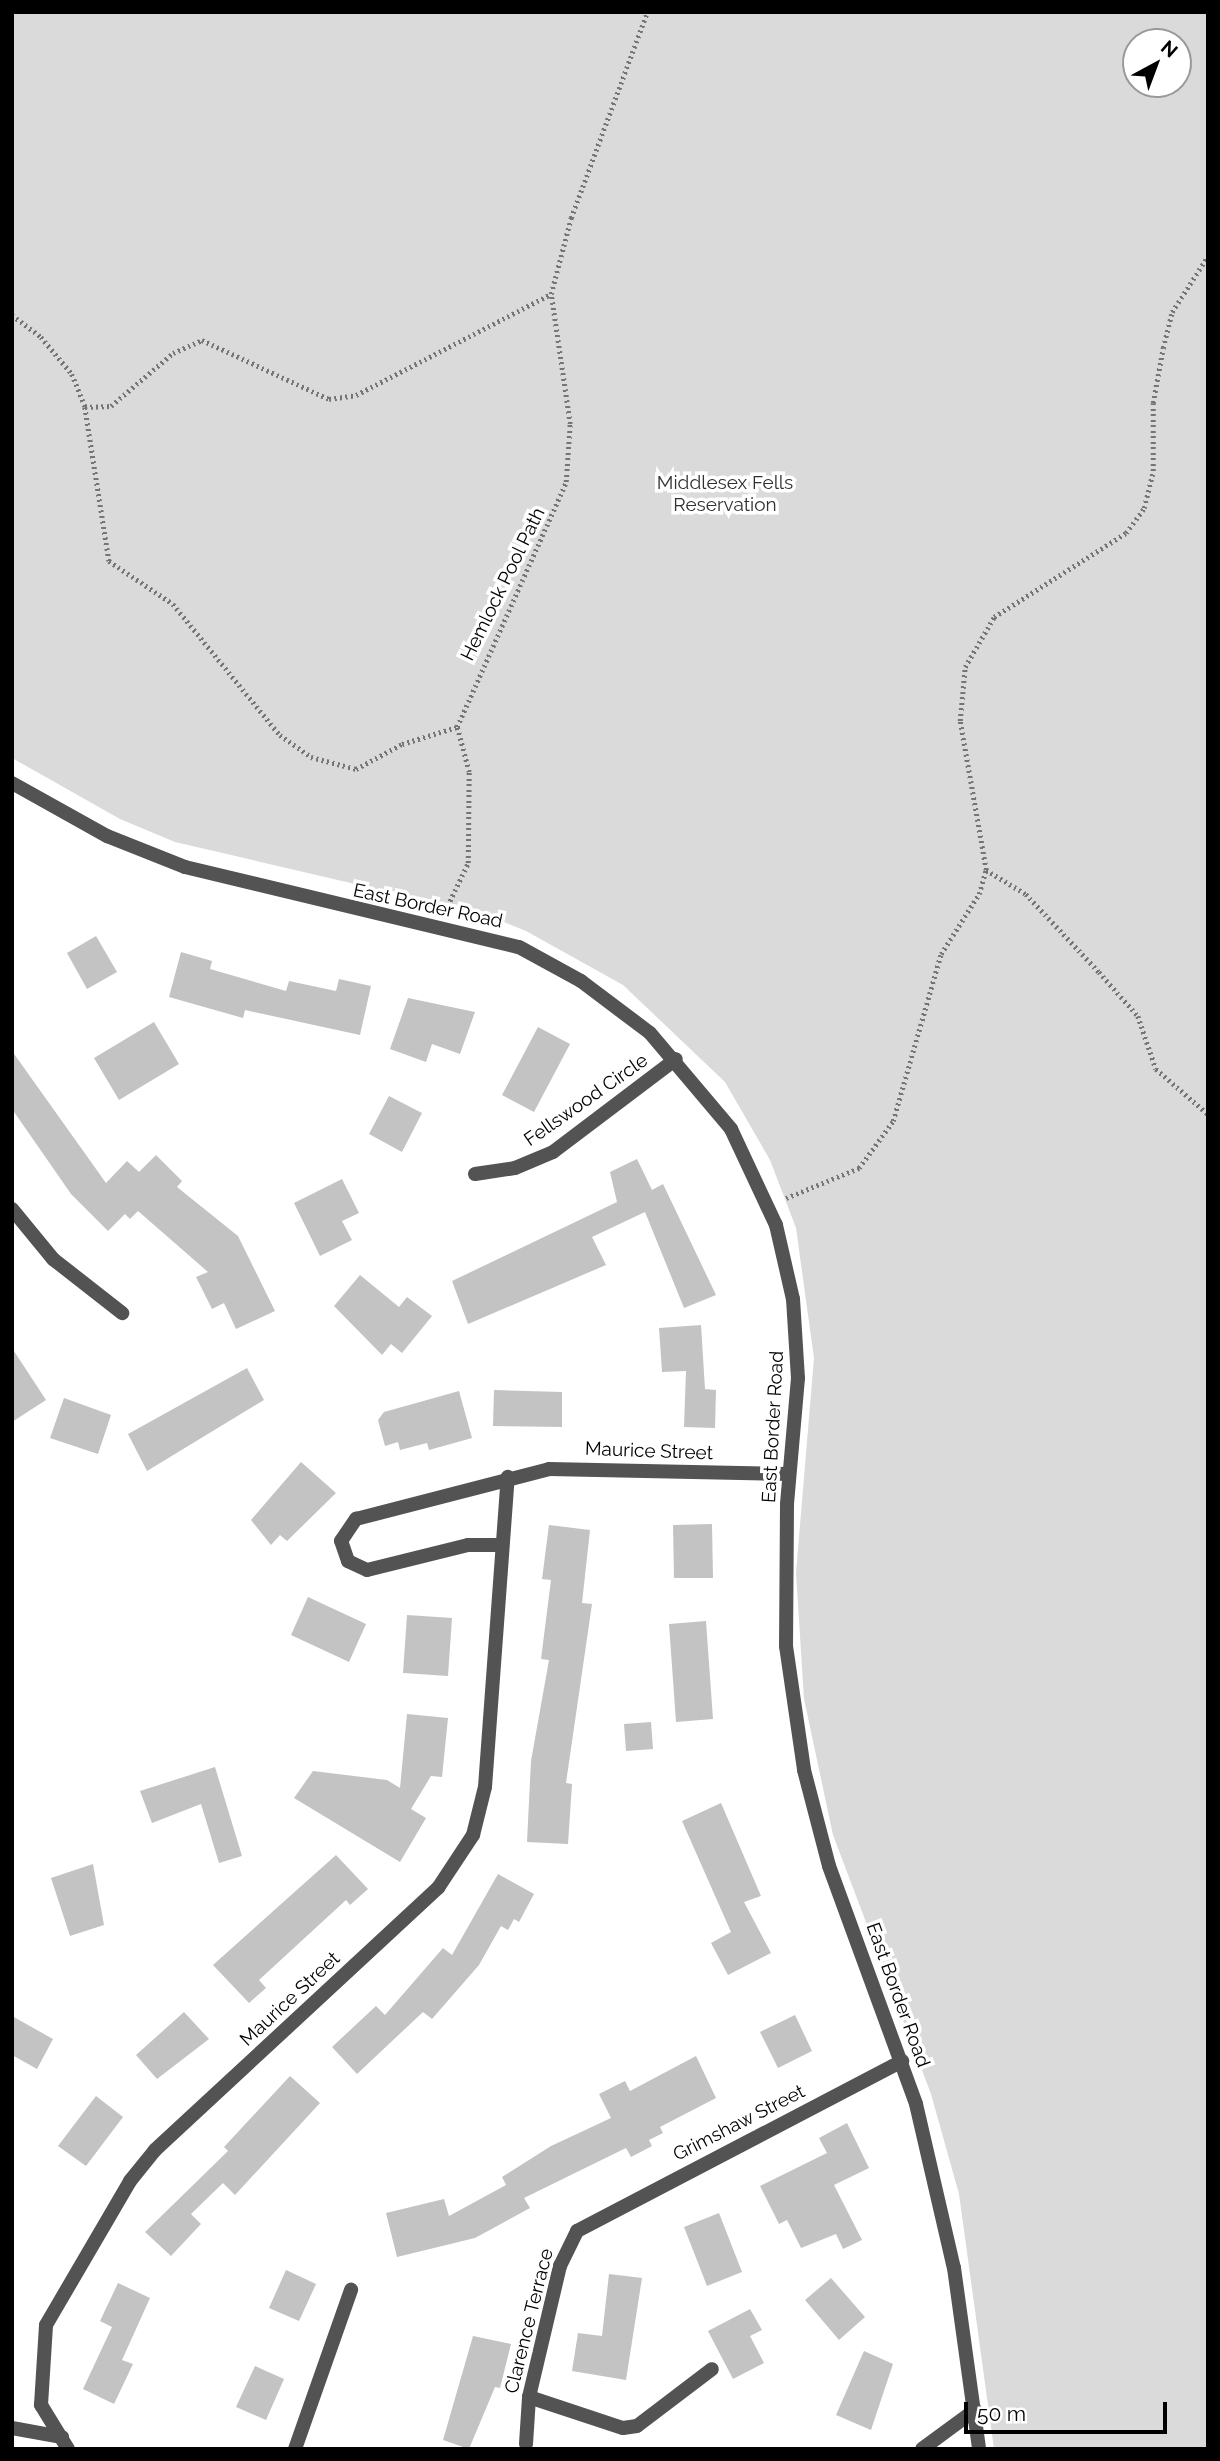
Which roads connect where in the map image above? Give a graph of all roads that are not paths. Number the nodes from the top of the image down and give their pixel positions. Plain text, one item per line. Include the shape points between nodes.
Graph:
1 (12, 783) edge
2 (676, 1059) junction
3 (475, 1174) dead end
4 (12, 1209) edge
5 (122, 1313) dead end
6 (789, 1474) junction
7 (508, 1477) junction
8 (502, 1545) junction
9 (902, 2062) junction
10 (593, 2218) joint
11 (351, 2290) dead end
12 (712, 2369) dead end
13 (529, 2397) junction
14 (975, 2410) junction
15 (12, 2428) edge
16 (64, 2442) edge
17 (526, 2444) dead end
18 (76, 2449) edge
19 (295, 2449) edge
20 (922, 2449) edge
21 (979, 2449) edge

1 - 2 street, East Border Road via 107,836 185,867 299,899 441,925 546,961 618,1006
2 - 3 street, Fellswood Circle via 553,1152 515,1168
2 - 6 street, East Border Road via 732,1129 769,1204 796,1328
4 - 5 street via 53,1259
6 - 7 street, Maurice Street via 567,1467
6 - 9 street, East Border Road via 786,1646 804,1770 829,1866
7 - 8 street, Maurice Street
7 - 8 street, Maurice Street via 356,1519 341,1541 348,1561 367,1570 468,1545
8 - 16 street, Maurice Street via 485,1787 467,1850 438,1888 155,2150 130,2181 46,2325 41,2405
9 - 10 street, Grimshaw Street
9 - 14 street, East Border Road via 942,2211
10 - 13 street, Clarence Terrace via 567,2246
11 - 19 street
12 - 13 street via 637,2426 623,2428
13 - 17 street, Clarence Terrace
14 - 20 street
14 - 21 street, East Border Road
15 - 16 street
16 - 18 street, Maurice Street

